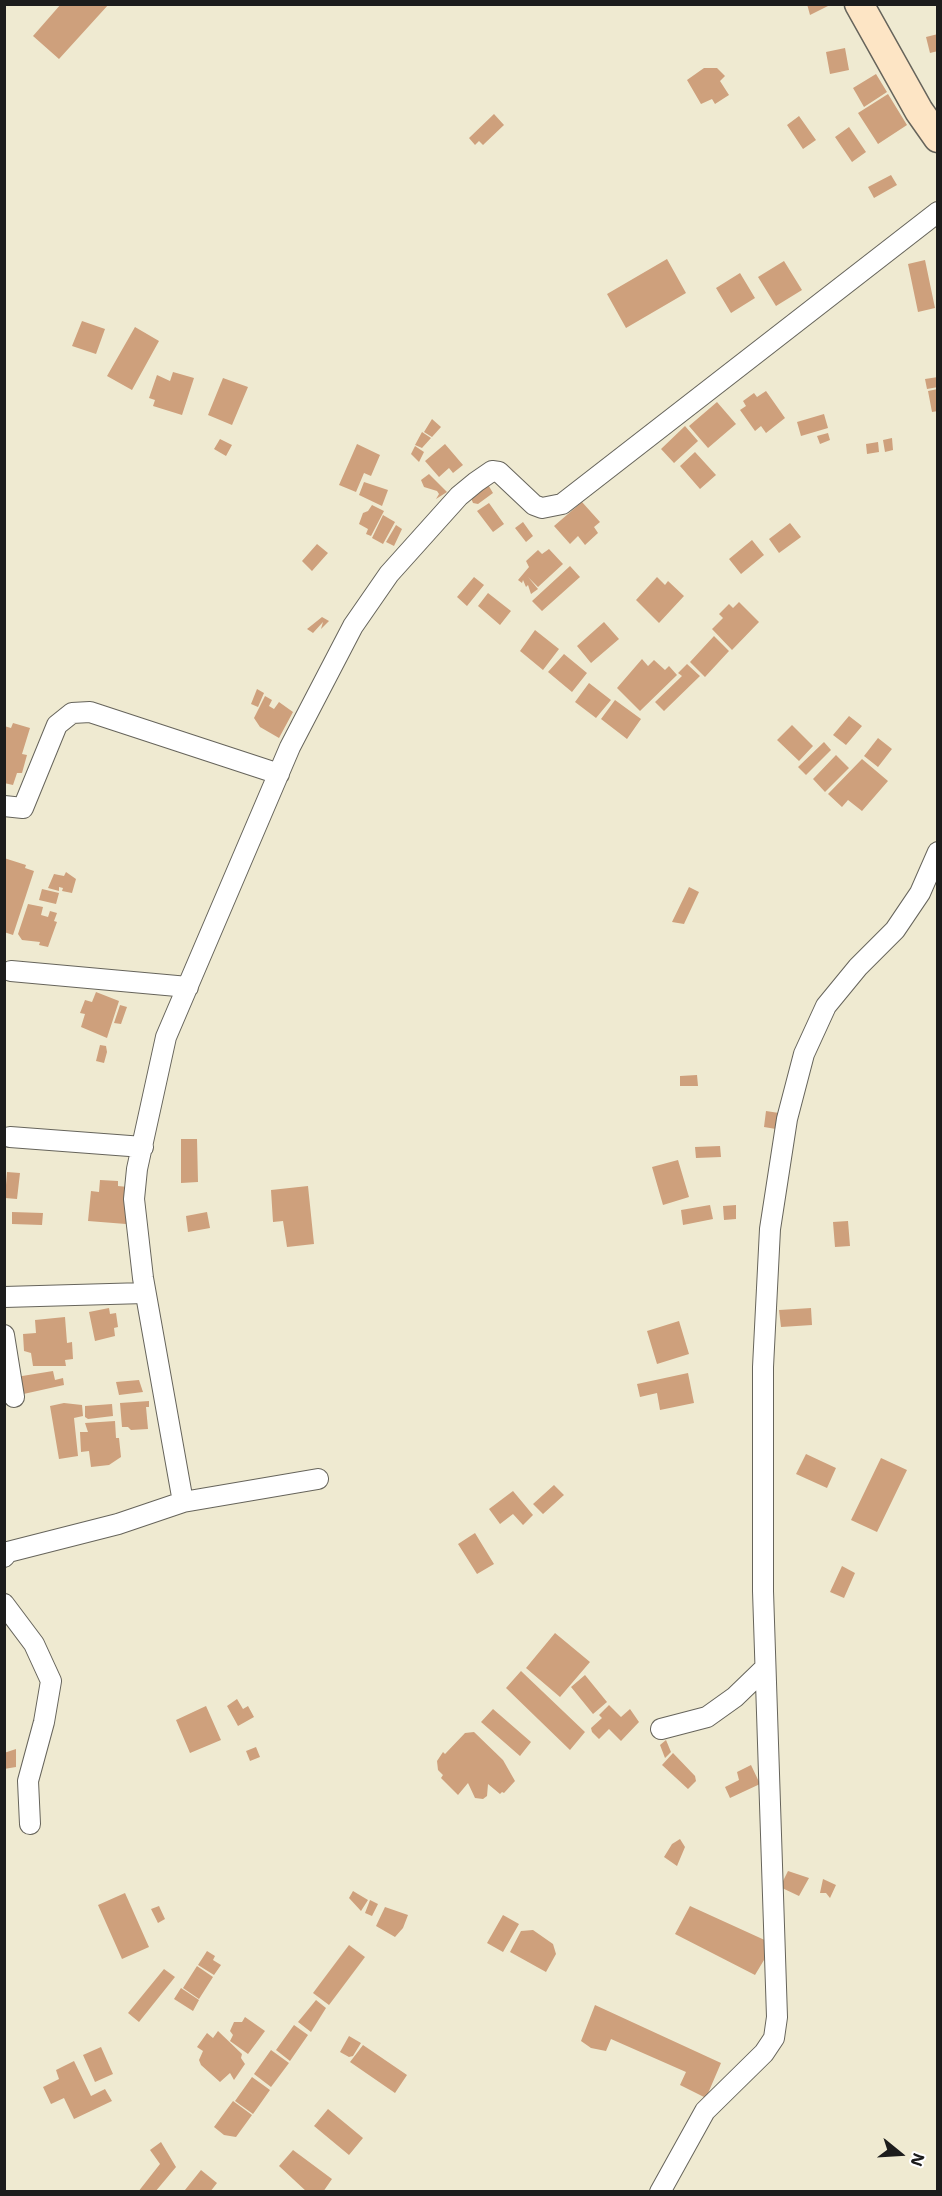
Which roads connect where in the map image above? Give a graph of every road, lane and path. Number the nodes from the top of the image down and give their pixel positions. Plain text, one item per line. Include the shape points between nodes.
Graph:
1 (860, 4) edge
2 (938, 138) edge
3 (938, 212) edge
4 (279, 774) junction
5 (4, 806) edge
6 (938, 852) edge
7 (11, 971) dead end
8 (188, 987) junction
9 (10, 1137) dead end
10 (143, 1147) junction
11 (145, 1293) junction
12 (4, 1297) edge
13 (4, 1335) edge
14 (14, 1397) dead end
15 (318, 1479) dead end
16 (183, 1502) junction
17 (4, 1557) edge
18 (4, 1604) edge
19 (765, 1668) junction
20 (661, 1729) dead end
21 (30, 1824) dead end
22 (660, 2192) edge

1 - 2 street
3 - 4 street via 562,504 542,508 534,505 499,472 492,471 459,496 389,574 353,626 310,703
4 - 5 street via 90,712 72,713 57,724 23,808
4 - 8 street
6 - 19 street via 920,893 895,930 826,1006 804,1054 788,1119 770,1229 762,1366
7 - 8 street
8 - 10 street via 166,1037
9 - 10 street
10 - 11 street via 134,1199
11 - 12 street
11 - 16 street
13 - 14 street
15 - 16 street
16 - 17 street via 118,1524 9,1552
18 - 21 street via 34,1644 51,1681 28,1781
19 - 20 street via 707,1717
19 - 22 street via 777,2017 774,2038 764,2053 705,2111

